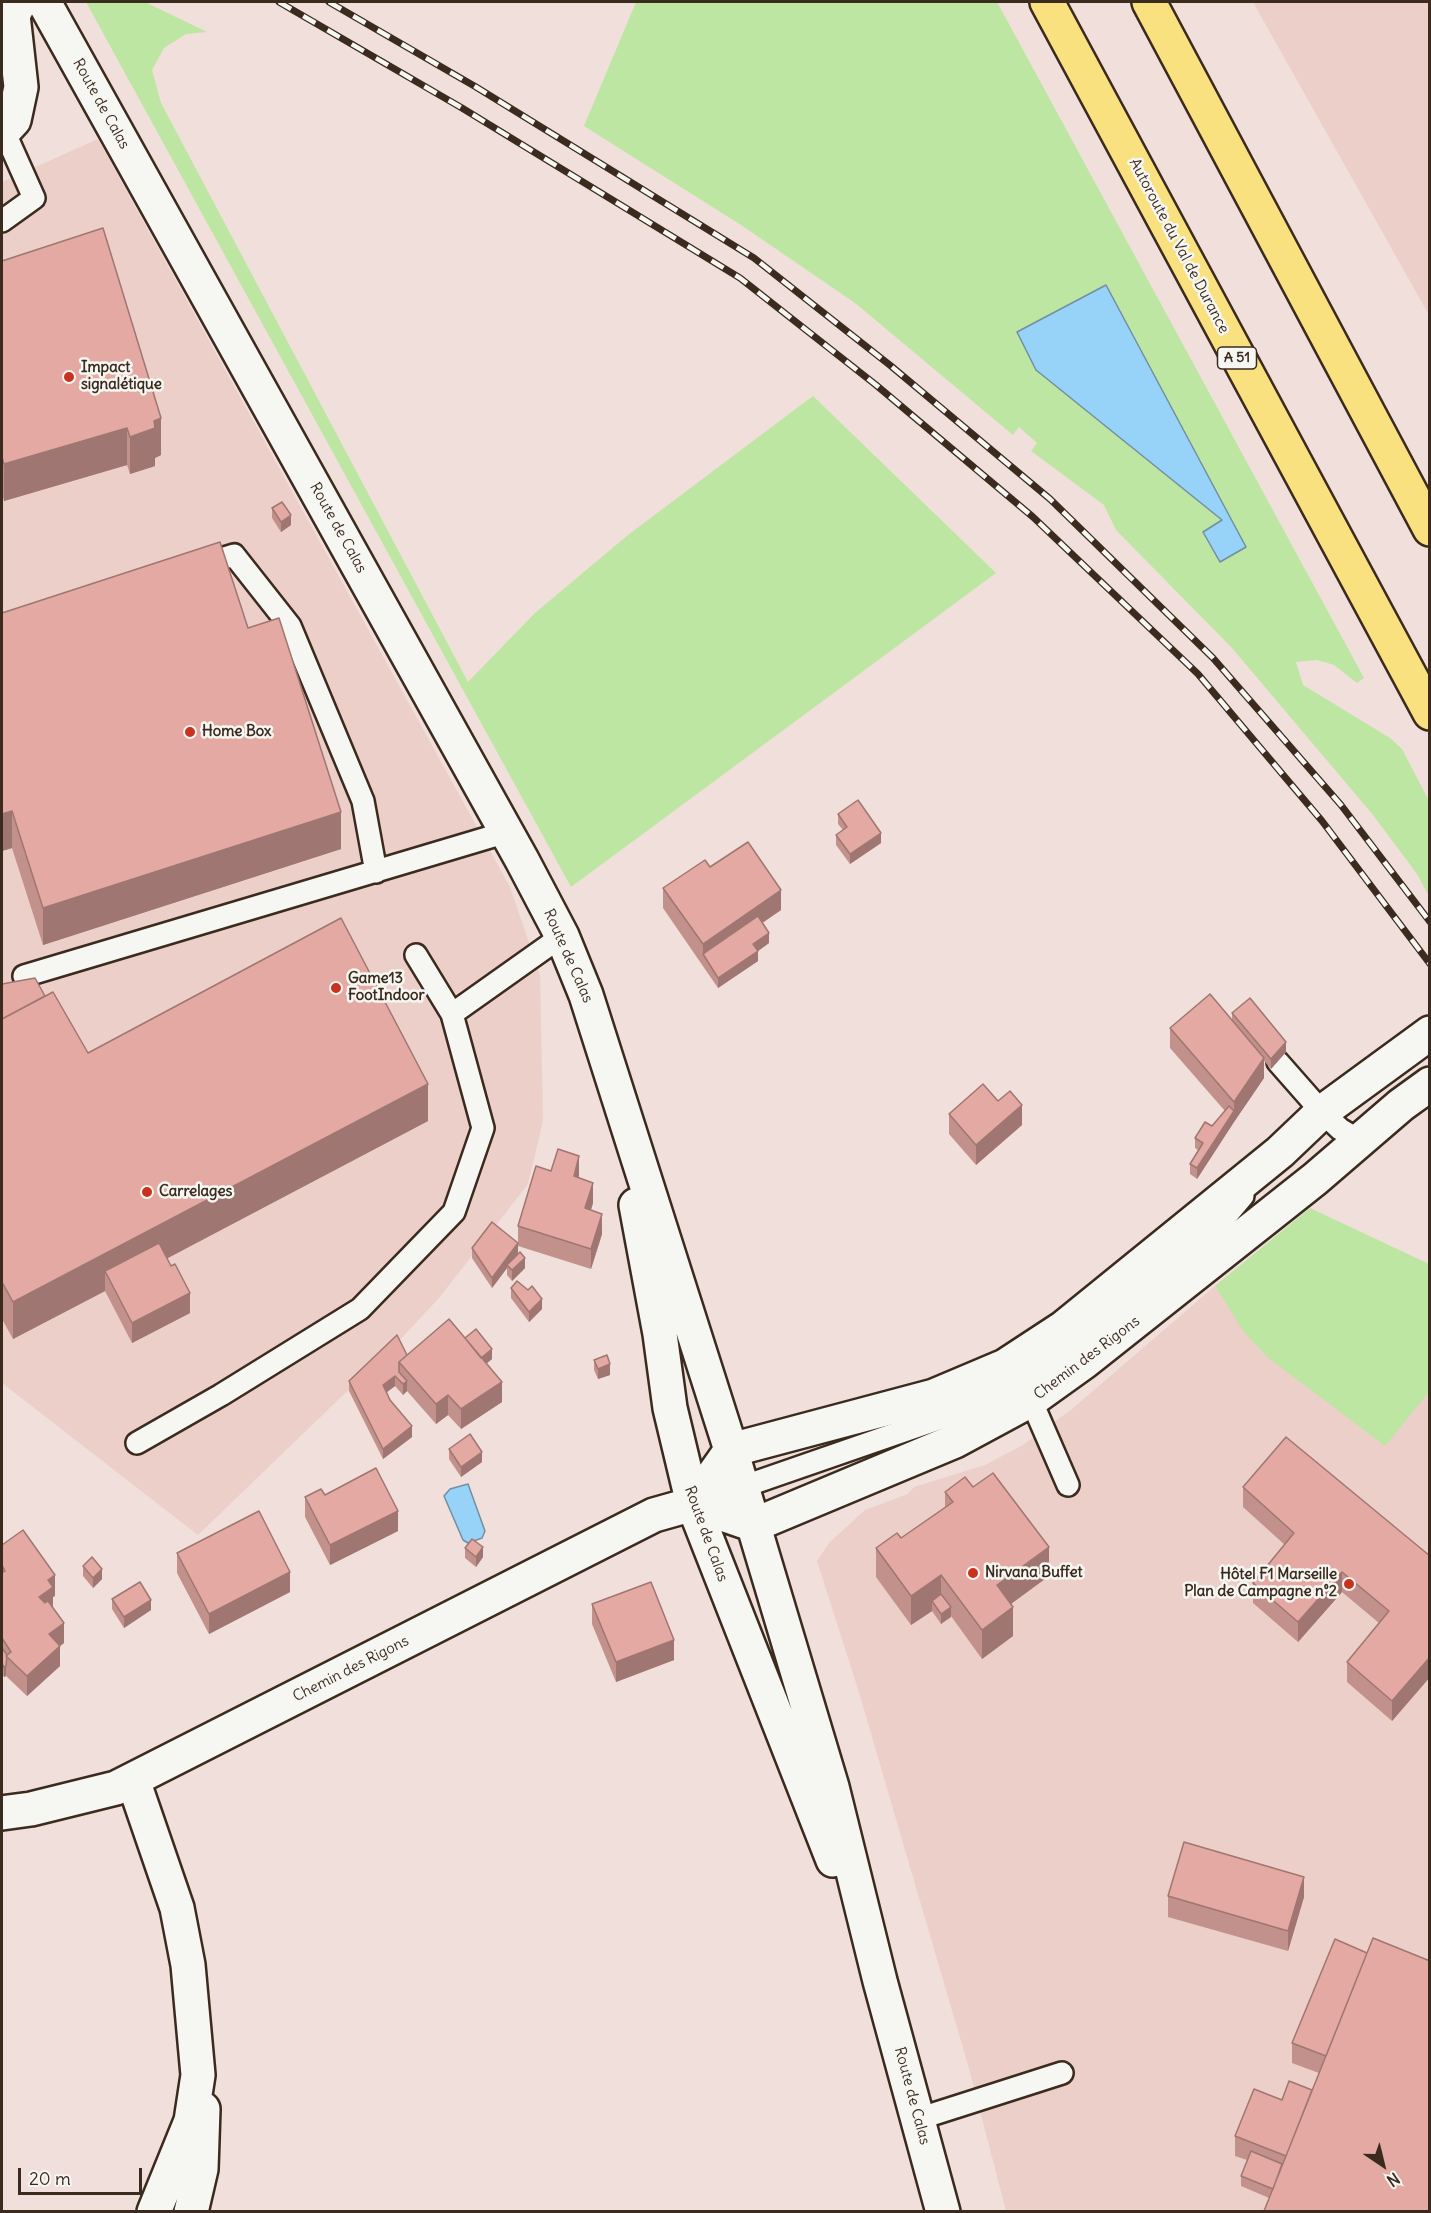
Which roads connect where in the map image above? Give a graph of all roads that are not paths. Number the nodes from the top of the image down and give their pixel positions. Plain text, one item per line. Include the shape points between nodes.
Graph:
1 (20, 2) edge
2 (44, 2) edge
3 (1047, 2) edge
4 (1149, 2) edge
5 (3, 132) edge
6 (2, 221) edge
7 (1430, 529) edge
8 (179, 572) edge
9 (1430, 713) edge
10 (507, 832) junction
11 (376, 872) junction
12 (562, 936) junction
13 (416, 955) dead end
14 (24, 976) dead end
15 (452, 1014) junction
16 (1430, 1033) edge
17 (1278, 1062) edge
18 (611, 1065) junction
19 (1430, 1084) edge
20 (1322, 1112) junction
21 (1360, 1141) junction
22 (1280, 1152) junction
23 (1031, 1400) junction
24 (137, 1443) dead end
25 (731, 1450) junction
26 (1068, 1485) dead end
27 (742, 1487) junction
28 (693, 1504) junction
29 (754, 1525) junction
30 (133, 1780) junction
31 (2, 1813) edge
32 (880, 1981) junction
33 (1062, 2073) dead end
34 (198, 2074) junction
35 (918, 2119) junction
36 (154, 2211) edge
37 (191, 2211) edge
38 (943, 2211) edge

1 - 5 main road via 13,15 21,87 14,120
2 - 10 main road, Route de Calas
3 - 9 highway, Autoroute du Val de Durance / A 51
4 - 7 highway
5 - 6 lane via 33,198
8 - 11 lane via 234,555 290,626 363,801
10 - 11 lane
10 - 12 main road, Route de Calas
11 - 14 lane
12 - 15 lane
12 - 18 main road, Route de Calas
13 - 15 lane
15 - 24 lane via 483,1128 454,1212 360,1309
16 - 20 main road, Chemin des Rigons
17 - 20 lane
18 - 25 main road, Route de Calas
18 - 28 main road, Route de Calas via 670,1408
19 - 21 main road, Chemin des Rigons
20 - 21 lane
20 - 22 main road, Chemin des Rigons
21 - 23 main road, Chemin des Rigons via 1167,1297
22 - 25 main road, Chemin des Rigons via 1064,1328 1005,1366 934,1396
22 - 27 lane, Chemin des Rigons via 1210,1235 1060,1356 1019,1383 973,1407
23 - 26 lane
23 - 29 main road, Chemin des Rigons via 955,1441
25 - 27 main road, Route de Calas
25 - 28 main road
27 - 28 lane, Chemin des Rigons
27 - 29 main road, Route de Calas
28 - 29 main road
28 - 30 main road, Chemin des Rigons via 654,1515
28 - 32 main road, Route de Calas
29 - 32 main road, Route de Calas via 832,1787
30 - 31 main road, Chemin des Rigons via 116,1788
30 - 34 main road via 177,1908 188,1965
32 - 35 main road, Route de Calas
33 - 35 lane
34 - 36 main road via 191,2121
34 - 37 main road via 203,2137 201,2169
35 - 38 main road, Route de Calas

